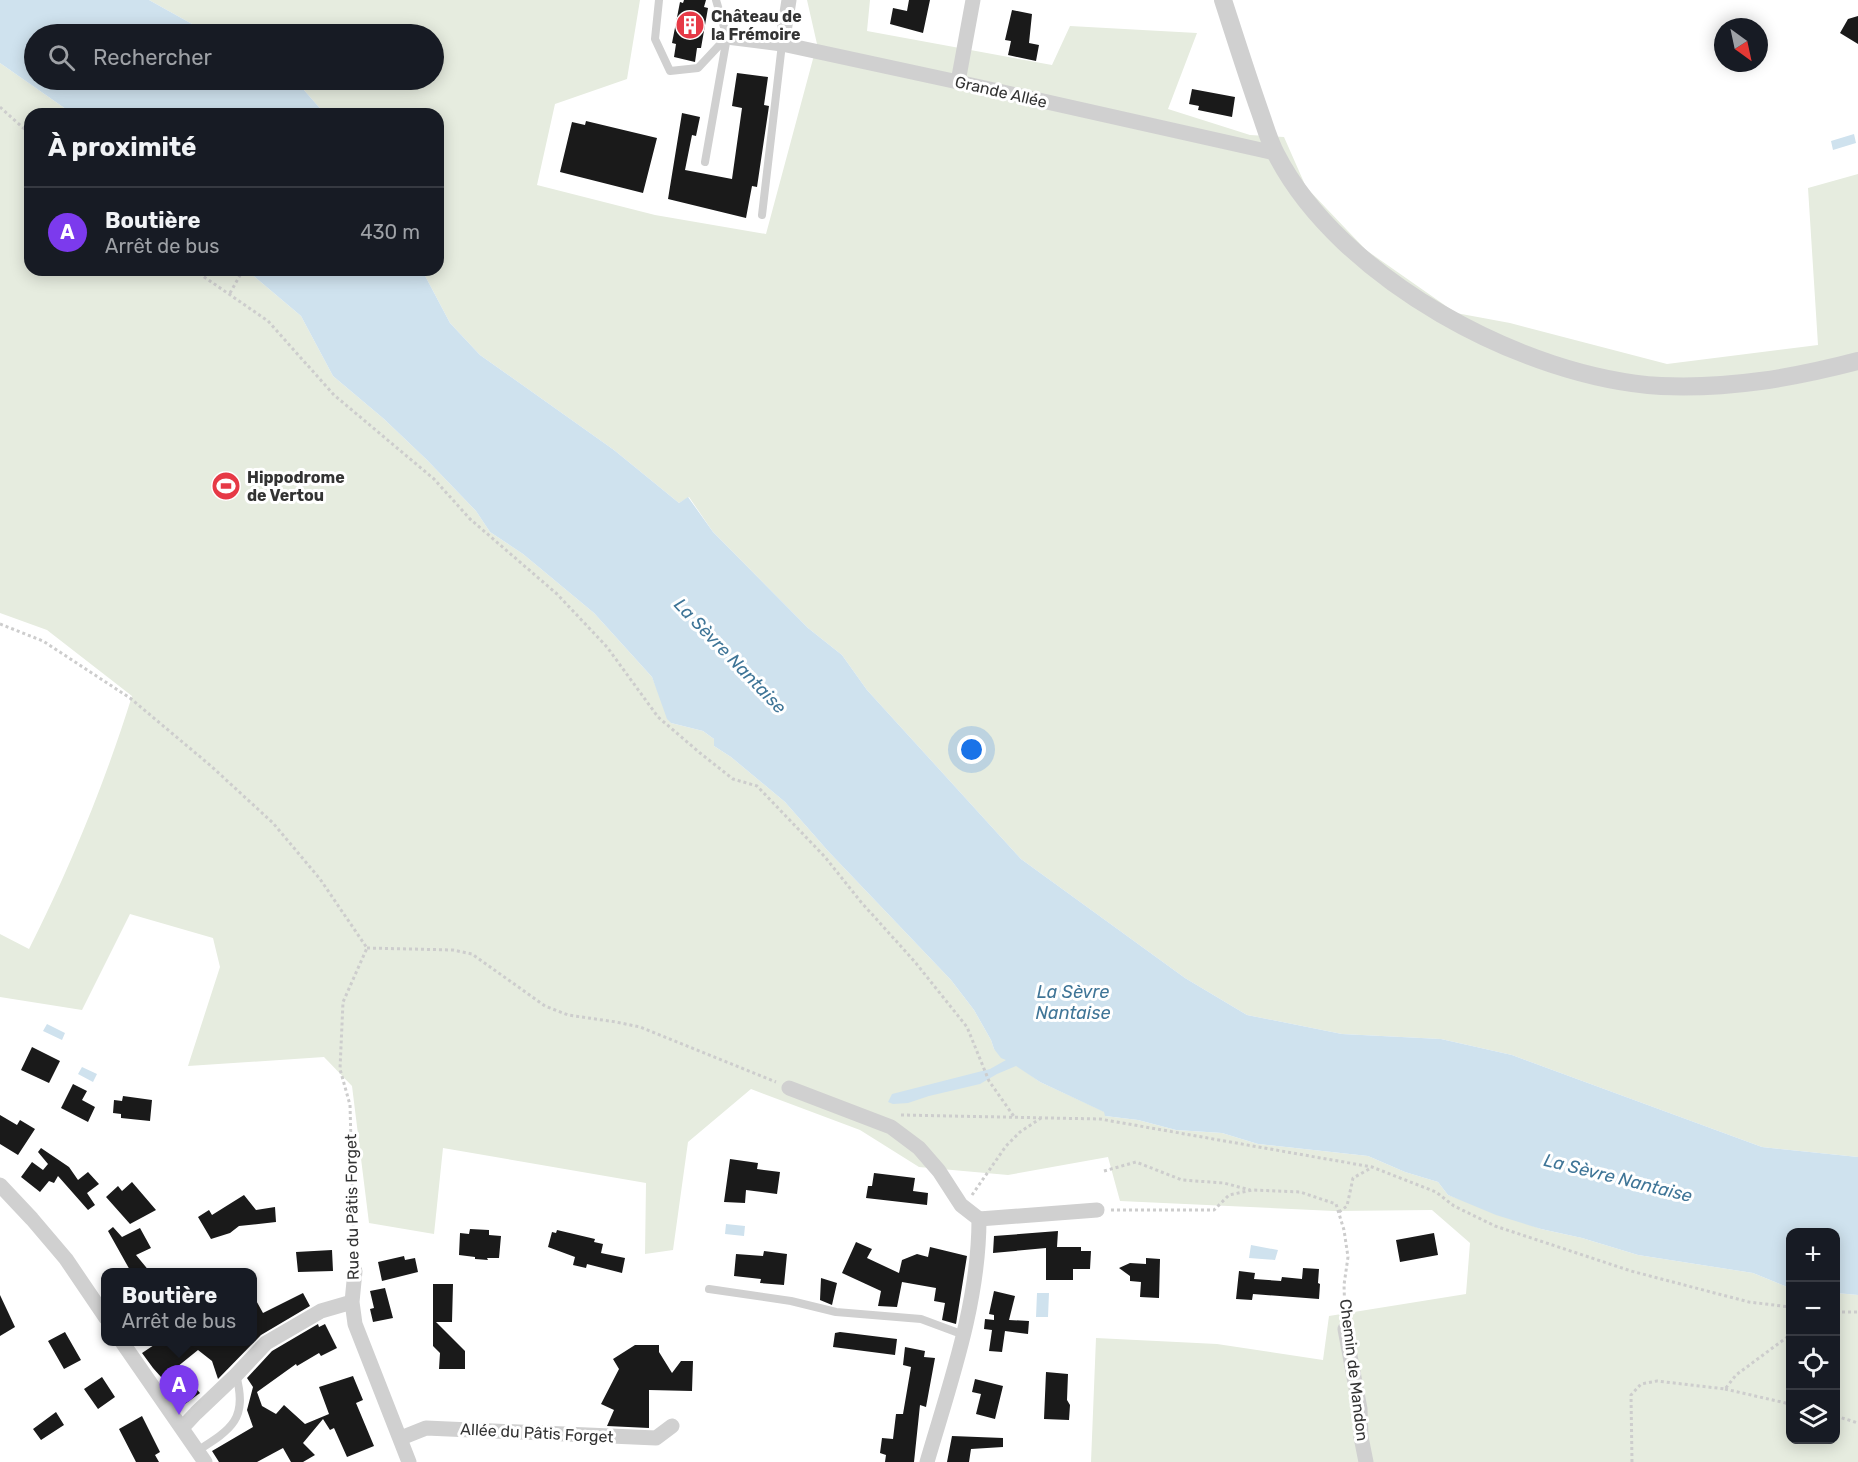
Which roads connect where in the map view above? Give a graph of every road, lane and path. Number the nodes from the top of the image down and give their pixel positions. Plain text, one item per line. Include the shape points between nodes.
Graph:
1 (659, 0) edge
2 (716, 0) edge
3 (789, 0) edge
4 (973, 0) edge
5 (1224, 0) edge
6 (727, 37) junction
7 (782, 44) junction
8 (958, 82) junction
9 (0, 107) edge
10 (24, 129) edge
11 (1275, 153) junction
12 (705, 162) dead end
13 (762, 215) dead end
14 (203, 276) edge
15 (240, 276) edge
16 (230, 293) junction
17 (1858, 361) edge
18 (0, 624) edge
19 (367, 948) junction
20 (789, 1088) joint
21 (900, 1115) dead end
22 (1043, 1117) junction
23 (1015, 1118) junction
24 (1372, 1167) junction
25 (1104, 1171) dead end
26 (0, 1185) edge
27 (1251, 1190) junction
28 (970, 1199) dead end
29 (1097, 1210) joint
30 (1339, 1212) junction
31 (979, 1219) junction
32 (355, 1271) joint
33 (710, 1289) dead end
34 (352, 1302) junction
35 (1786, 1306) edge
36 (101, 1312) edge
37 (1840, 1312) edge
38 (1858, 1312) edge
39 (1346, 1329) joint
40 (964, 1335) junction
41 (1790, 1336) edge
42 (125, 1346) edge
43 (236, 1375) junction
44 (1725, 1389) junction
45 (1786, 1403) edge
46 (1840, 1417) edge
47 (1858, 1423) edge
48 (672, 1426) dead end
49 (182, 1428) junction
50 (400, 1438) junction
51 (201, 1456) edge
52 (409, 1462) edge
53 (927, 1462) edge
54 (1366, 1462) edge
55 (1632, 1462) edge

1 - 6 lane via 655,39 670,71 698,68
2 - 6 lane
3 - 7 street
4 - 8 street
5 - 11 street
6 - 7 street, Grande Allée
6 - 12 lane
7 - 8 street, Grande Allée
7 - 13 lane
8 - 11 street, Grande Allée
9 - 10 path
11 - 17 street via 1321,220 1352,251 1425,304 1530,356 1576,372 1660,386 1766,382
14 - 16 path
15 - 16 path
16 - 23 path via 268,321 334,395 434,479 470,519 557,594 607,647 658,717 733,779 757,786 825,857 967,1027 988,1080
18 - 19 path via 43,641 130,698 211,766 273,823 320,879
19 - 20 path via 471,954 545,1006 568,1015 640,1027
19 - 32 path, Rue du Pâtis Forget via 343,1002 340,1069 350,1105
20 - 31 street via 891,1127 919,1148 961,1205
21 - 23 path
22 - 23 path
22 - 24 path via 1100,1119
22 - 28 path via 1006,1146
24 - 30 path via 1353,1178 1347,1206
24 - 35 path via 1436,1192 1454,1206 1495,1226 1631,1271 1749,1302
25 - 27 path via 1136,1162 1182,1180 1224,1183
26 - 36 street via 66,1259
27 - 29 path via 1229,1195 1215,1210
27 - 30 path via 1300,1192 1336,1204
29 - 31 street
30 - 39 path, Chemin de Mandon via 1347,1257
31 - 40 street via 979,1251
32 - 34 street, Rue du Pâtis Forget
33 - 40 lane via 836,1312 921,1319
34 - 43 street via 321,1311 266,1343
34 - 50 street, Rue du Pâtis Forget via 355,1324
37 - 38 path
39 - 54 street, Chemin de Mandon
40 - 53 street
41 - 44 path via 1736,1375
42 - 49 street
43 - 49 street
43 - 51 lane via 241,1410
44 - 45 path
44 - 55 path via 1657,1381 1641,1384 1630,1395
46 - 47 path
48 - 50 street, Allée du Pâtis Forget via 656,1438 426,1428
49 - 51 street
50 - 52 street, Rue du Pâtis Forget

